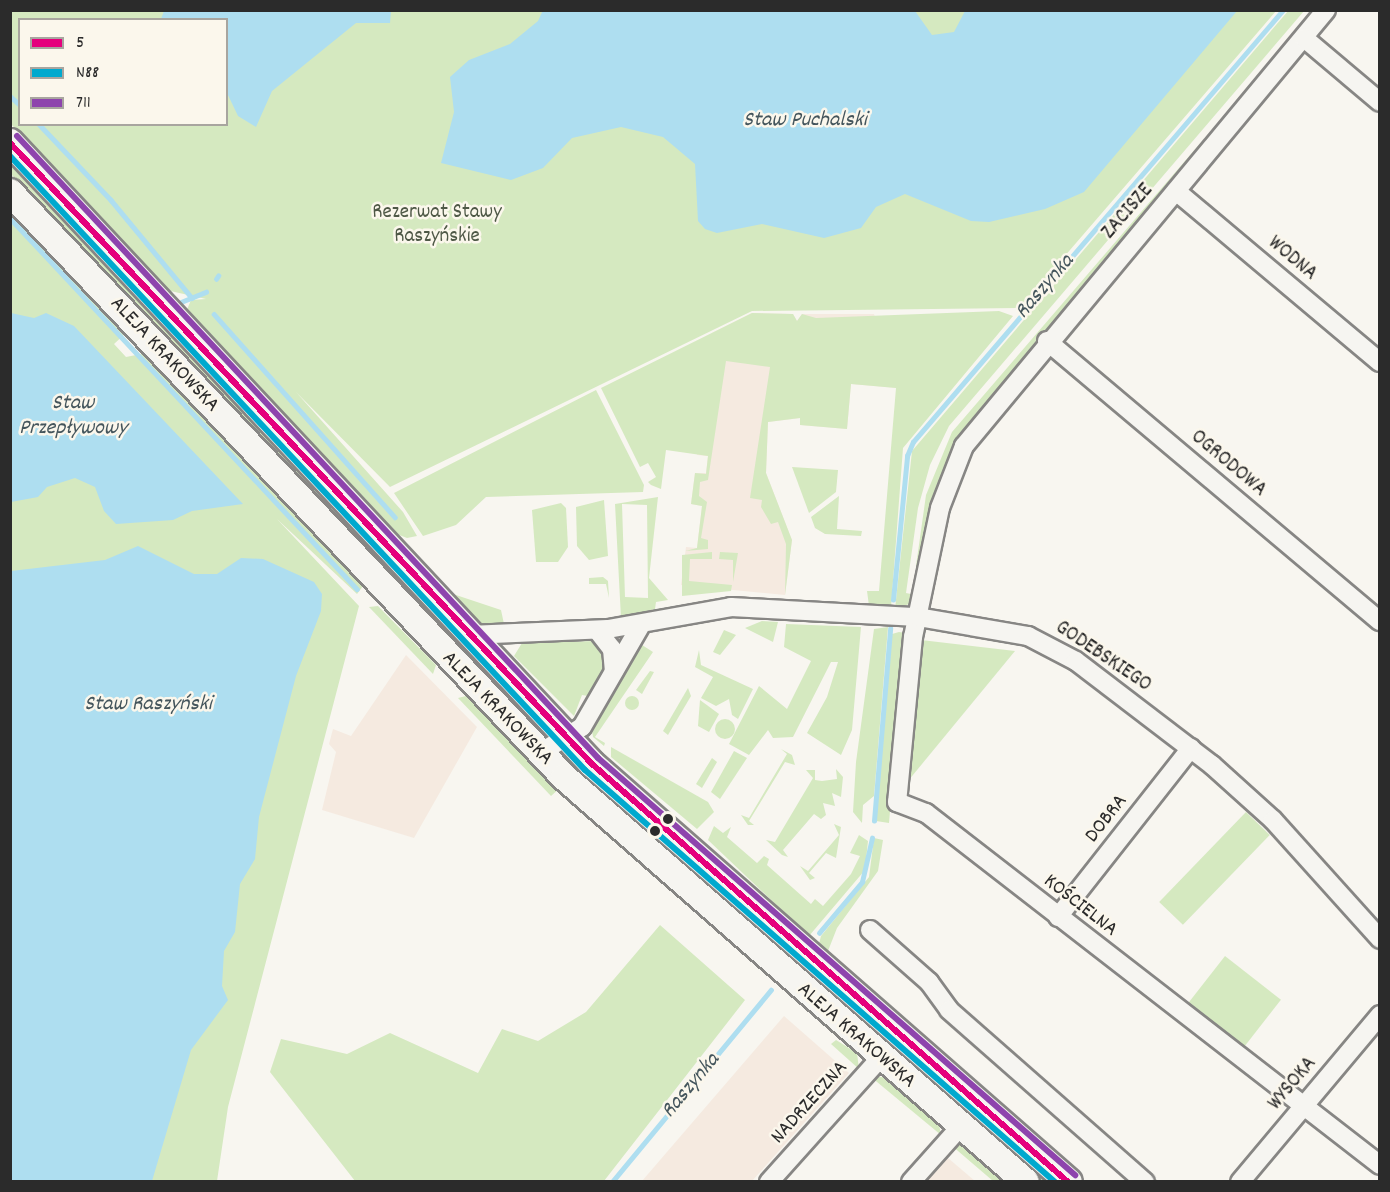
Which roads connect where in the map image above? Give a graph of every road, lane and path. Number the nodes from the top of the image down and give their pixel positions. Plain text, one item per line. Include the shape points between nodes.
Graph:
1 (1326, 10) edge
2 (1304, 38) junction
3 (1380, 102) edge
4 (10, 142) edge
5 (1176, 191) junction
6 (10, 192) edge
7 (1047, 341) junction
8 (1380, 362) edge
9 (918, 617) junction
10 (1380, 621) edge
11 (641, 625) junction
12 (597, 630) junction
13 (469, 635) junction
14 (614, 671) junction
15 (567, 738) junction
16 (1191, 748) junction
17 (540, 753) junction
18 (1058, 917) junction
19 (870, 930) dead end
20 (1380, 939) edge
21 (1380, 1015) edge
22 (881, 1057) junction
23 (1304, 1107) junction
24 (961, 1126) junction
25 (1380, 1165) edge
26 (772, 1181) edge
27 (911, 1182) edge
28 (1026, 1182) edge
29 (1069, 1182) edge
30 (1145, 1182) edge
31 (1240, 1182) edge

1 - 2 street, ZACISZE
2 - 3 street
2 - 5 street, ZACISZE
4 - 13 main road, ALEJA KRAKOWSKA
5 - 7 street, ZACISZE
5 - 8 street, WODNA
6 - 17 main road, ALEJA KRAKOWSKA
7 - 9 street, ZACISZE via 982,419 958,458 940,508
7 - 10 street, OGRODOWA
9 - 11 street, GODEBSKIEGO via 731,608
9 - 16 street, GODEBSKIEGO via 1037,640 1076,661
9 - 18 street, KOŚCIELNA via 897,802 926,813
11 - 12 street, GODEBSKIEGO
11 - 14 street
12 - 13 street, GODEBSKIEGO
12 - 14 street via 612,649
13 - 15 main road, ALEJA KRAKOWSKA
14 - 15 street via 582,727
15 - 17 street
15 - 29 main road, ALEJA KRAKOWSKA via 657,826
16 - 18 street, DOBRA
16 - 20 street, GODEBSKIEGO via 1273,820
17 - 22 main road, ALEJA KRAKOWSKA via 659,866
18 - 23 street, KOŚCIELNA
19 - 30 street via 929,981 949,1010
21 - 23 street, WYSOKA
22 - 24 main road, ALEJA KRAKOWSKA
22 - 26 street, NADRZECZNA
23 - 25 street, KOŚCIELNA
23 - 31 street, WYSOKA
24 - 27 street
24 - 28 main road, ALEJA KRAKOWSKA

